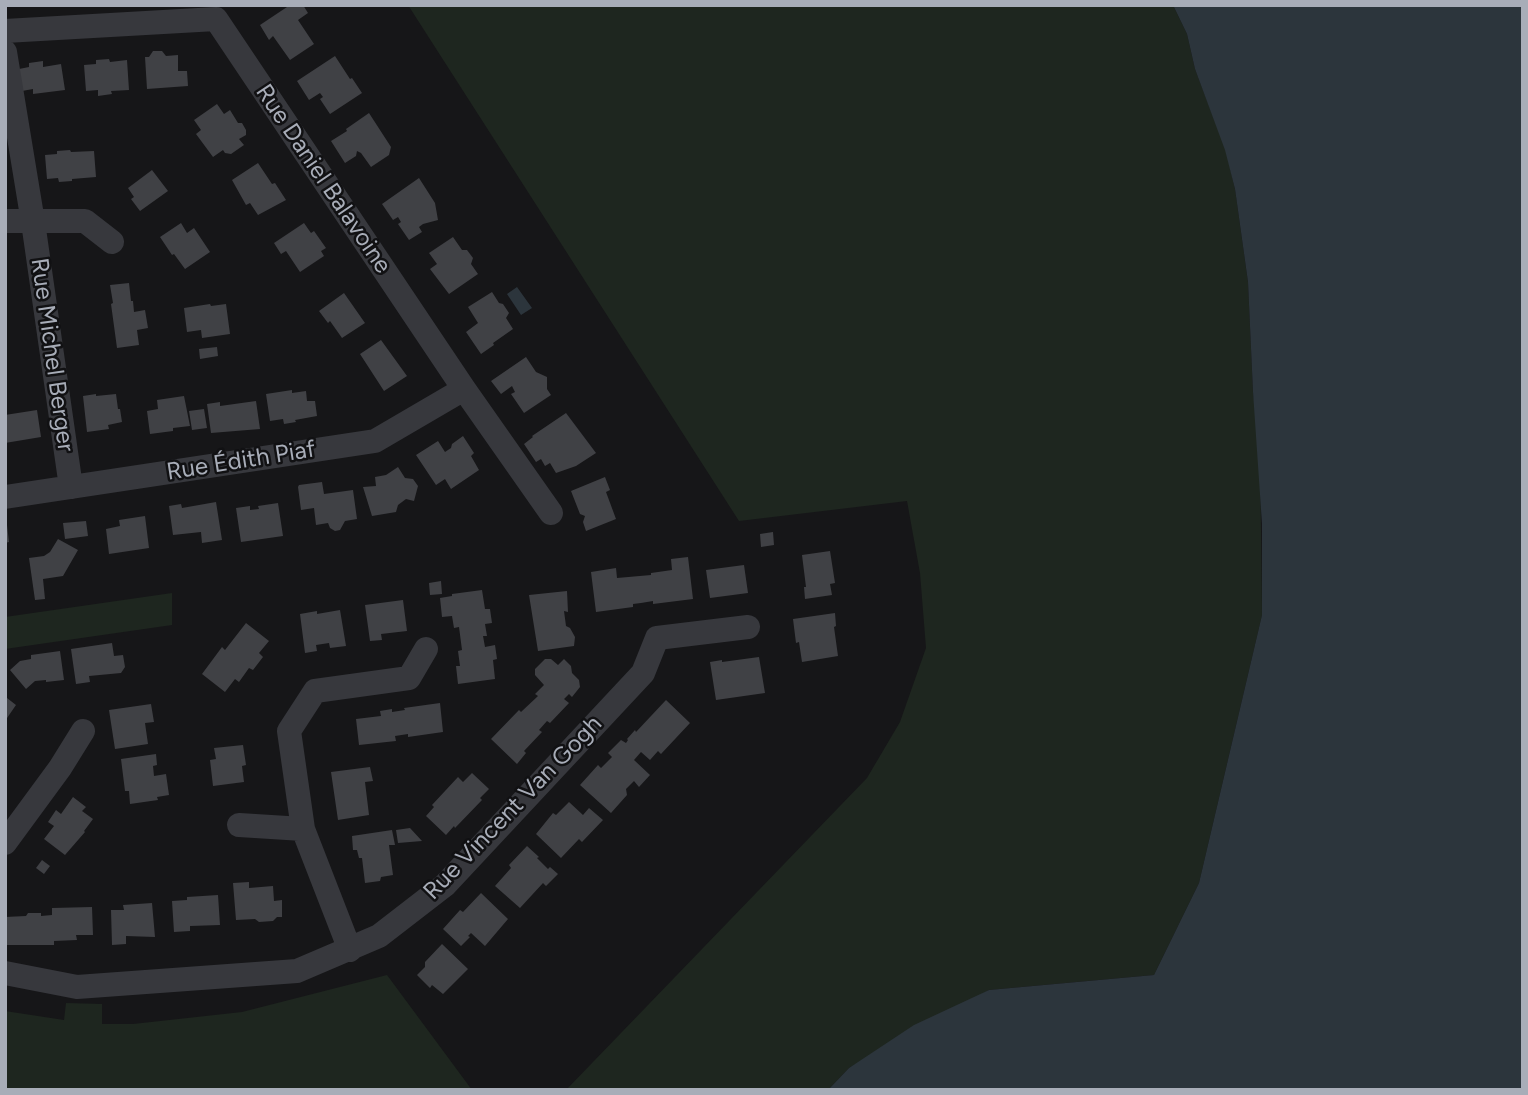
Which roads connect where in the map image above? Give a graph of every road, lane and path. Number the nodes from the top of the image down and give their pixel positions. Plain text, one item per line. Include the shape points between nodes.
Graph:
1 (5, 31) edge
2 (5, 52) edge
3 (5, 221) edge
4 (33, 222) junction
5 (112, 242) dead end
6 (464, 389) junction
7 (71, 487) junction
8 (5, 497) edge
9 (551, 513) dead end
10 (748, 627) dead end
11 (426, 649) dead end
12 (83, 731) dead end
13 (239, 825) dead end
14 (303, 829) junction
15 (5, 843) edge
16 (350, 950) junction
17 (5, 973) edge

1 - 6 street, Rue Daniel Balavoine via 216,19
2 - 4 street, Rue Michel Berger
3 - 4 street, Rue Michel Berger
4 - 5 street, Rue Michel Berger via 85,221
4 - 7 street, Rue Michel Berger
6 - 7 street, Rue Édith Piaf via 375,441
6 - 9 street, Rue Daniel Balavoine
7 - 8 street, Rue Édith Piaf
10 - 16 street, Rue Vincent Van Gogh via 657,638 643,673 445,885 379,936
11 - 14 street via 409,678 315,691 289,731
12 - 15 street
13 - 14 street
14 - 16 street
16 - 17 street, Rue Vincent Van Gogh via 298,971 77,987

